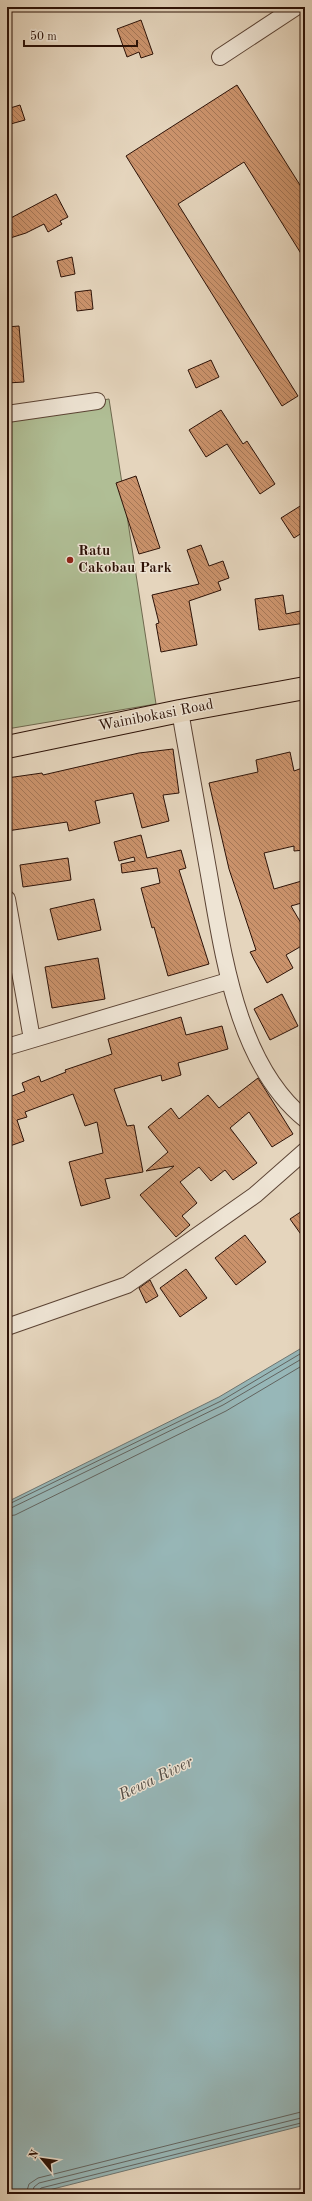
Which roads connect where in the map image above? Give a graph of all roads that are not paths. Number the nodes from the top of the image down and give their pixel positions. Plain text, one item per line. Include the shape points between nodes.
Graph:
1 (296, 7) edge
2 (220, 57) dead end
3 (97, 401) dead end
4 (7, 414) edge
5 (305, 688) edge
6 (180, 711) junction
7 (7, 747) edge
8 (7, 899) edge
9 (228, 981) junction
10 (32, 1039) junction
11 (7, 1047) edge
12 (305, 1119) edge
13 (305, 1151) edge
14 (7, 1327) edge

1 - 2 street
3 - 4 street
5 - 6 main road, Wainibokasi Road
6 - 7 main road, Wainibokasi Road
6 - 9 street
8 - 10 street
9 - 10 street
9 - 12 street via 256,1057 286,1101
10 - 11 street
13 - 14 street via 255,1195 127,1285

